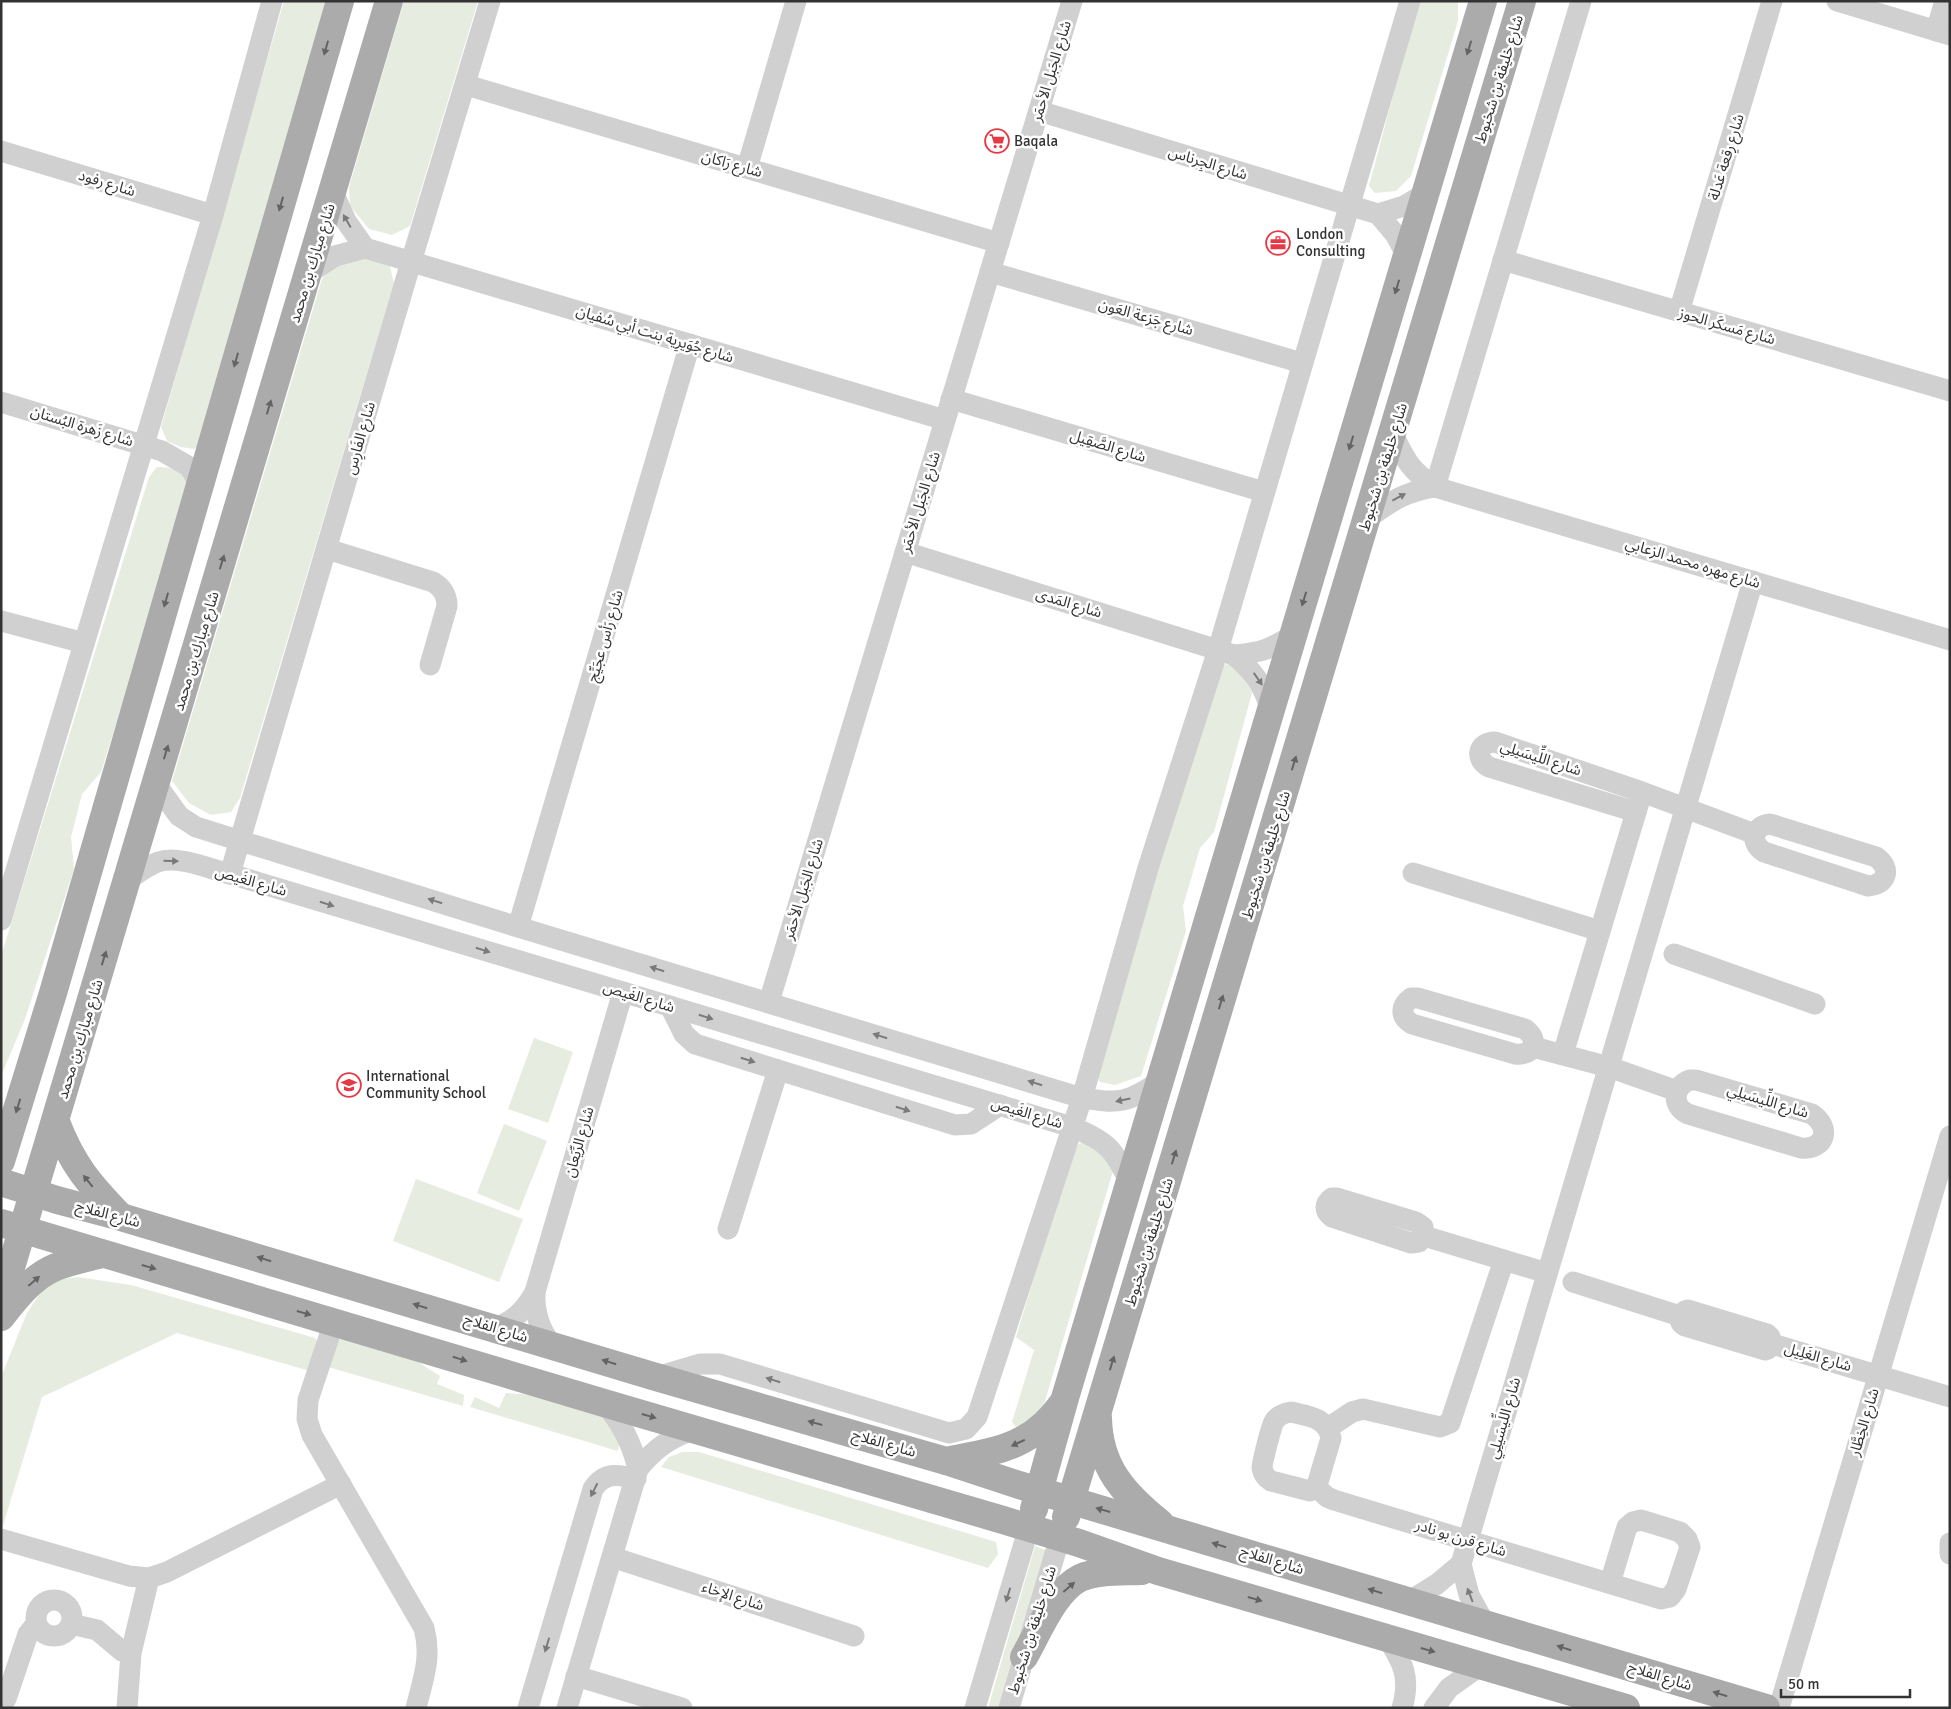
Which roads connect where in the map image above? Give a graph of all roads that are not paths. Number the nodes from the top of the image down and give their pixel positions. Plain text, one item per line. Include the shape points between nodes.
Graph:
1 (272, 1) edge
2 (340, 1) edge
3 (389, 1) edge
4 (490, 1) edge
5 (796, 1) edge
6 (1072, 1) edge
7 (1410, 1) edge
8 (1483, 1) edge
9 (1522, 1) edge
10 (1581, 1) edge
11 (1772, 1) edge
12 (1837, 1) edge
13 (1945, 1) edge
14 (1943, 33) edge
15 (466, 85) junction
16 (1039, 111) junction
17 (1, 151) edge
18 (747, 168) junction
19 (333, 192) junction
20 (1426, 193) junction
21 (1349, 205) junction
22 (1378, 214) junction
23 (213, 215) junction
24 (999, 242) junction
25 (365, 248) junction
26 (1407, 256) junction
27 (1504, 260) junction
28 (411, 262) junction
29 (990, 272) junction
30 (309, 273) junction
31 (1679, 312) junction
32 (690, 344) junction
33 (1302, 363) junction
34 (1950, 392) edge
35 (951, 399) junction
36 (1, 402) edge
37 (945, 420) junction
38 (1393, 434) junction
39 (211, 445) junction
40 (152, 448) junction
41 (199, 486) junction
42 (1435, 487) junction
43 (1264, 492) junction
44 (1368, 518) junction
45 (327, 549) junction
46 (905, 552) junction
47 (1753, 581) junction
48 (1, 621) edge
49 (1294, 634) junction
50 (1950, 640) edge
51 (84, 643) junction
52 (1226, 652) junction
53 (430, 665) dead end
54 (1271, 710) junction
55 (156, 784) junction
56 (1642, 792) junction
57 (1686, 807) junction
58 (1636, 812) junction
59 (1754, 834) junction
60 (240, 840) junction
61 (1413, 872) dead end
62 (230, 874) junction
63 (127, 880) junction
64 (7, 886) edge
65 (1, 920) edge
66 (518, 927) junction
67 (1600, 931) junction
68 (1674, 954) dead end
69 (54, 992) junction
70 (623, 992) junction
71 (769, 1002) junction
72 (1815, 1004) dead end
73 (670, 1006) junction
74 (1533, 1047) junction
75 (1563, 1054) junction
76 (1609, 1066) junction
77 (778, 1070) junction
78 (1160, 1081) junction
79 (1677, 1091) junction
80 (1, 1095) edge
81 (1082, 1098) junction
82 (1000, 1105) junction
83 (56, 1122) junction
84 (1072, 1127) junction
85 (1950, 1136) edge
86 (1, 1161) edge
87 (1, 1182) edge
88 (1130, 1183) junction
89 (33, 1193) junction
90 (121, 1217) junction
91 (12, 1226) edge
92 (728, 1229) dead end
93 (1424, 1236) dead end
94 (102, 1254) junction
95 (1504, 1260) junction
96 (1547, 1273) junction
97 (1573, 1282) dead end
98 (535, 1292) junction
99 (1, 1300) edge
100 (1, 1317) edge
101 (334, 1322) junction
102 (495, 1328) junction
103 (552, 1345) junction
104 (1878, 1375) junction
105 (656, 1377) junction
106 (1950, 1396) edge
107 (1065, 1398) junction
108 (836, 1399) junction
109 (604, 1403) junction
110 (1098, 1410) junction
111 (1328, 1428) junction
112 (696, 1429) junction
113 (864, 1438) junction
114 (946, 1461) junction
115 (637, 1474) junction
116 (341, 1484) junction
117 (1316, 1487) junction
118 (1040, 1492) junction
119 (1072, 1501) junction
120 (1029, 1528) junction
121 (1167, 1529) junction
122 (1060, 1537) junction
123 (1, 1539) edge
124 (1468, 1540) junction
125 (1950, 1543) edge
126 (1950, 1554) edge
127 (612, 1557) junction
128 (1461, 1564) junction
129 (1158, 1571) junction
130 (148, 1578) junction
131 (1610, 1583) dead end
132 (1410, 1601) junction
133 (36, 1624) junction
134 (71, 1624) junction
135 (1485, 1624) junction
136 (854, 1636) dead end
137 (1387, 1638) junction
138 (131, 1654) junction
139 (1024, 1657) junction
140 (1481, 1665) junction
141 (576, 1676) junction
142 (6, 1700) dead end
143 (127, 1708) edge
144 (416, 1708) edge
145 (528, 1708) edge
146 (566, 1708) edge
147 (682, 1708) edge
148 (975, 1708) edge
149 (1009, 1708) edge
150 (1402, 1708) edge
151 (1434, 1708) edge
152 (1626, 1708) edge
153 (1766, 1708) edge
154 (1779, 1708) edge

1 - 23 street
2 -> 39 main road
3 - 19 main road, شارع مبارك بن محمد
4 - 15 street, شارع الفَارِس
5 - 18 street
6 - 16 street, شارع الجَبل الأحمَر
7 - 21 street
8 -> 20 main road
9 - 38 main road, شارع خليفة بن شخبوط
10 - 27 street
11 - 31 street, شارع رِقعة عَدلة
12 - 14 street
13 - 14 street
15 - 18 street, شارع رَاكان
15 - 28 street, شارع الفَارِس
16 - 21 street, شارع الجِرناس
16 - 24 street, شارع الجَبل الأحمَر
17 - 23 street, شارع رفود
18 - 24 street, شارع رَاكان
25 -> 19 street via 346,221
19 - 30 main road, شارع مبارك بن محمد
20 - 22 street via 1404,206
20 - 26 main road
21 - 22 street, شارع الجِرناس
21 - 33 street
22 - 26 street via 1395,234
23 - 40 street
24 - 29 street, شارع الجَبل الأحمَر
25 - 28 street, شارع جُوَيرِية بنت أبي سُفيان
25 - 30 street via 335,256
26 -> 49 main road
27 - 31 street, شارع مَسكَر الحوز
27 - 42 street
28 - 32 street, شارع جُوَيرِية بنت أبي سُفيان
28 - 45 street, شارع الفَارِس
29 - 33 street, شارع جَزعة العَون
29 - 35 street, شارع الجَبل الأحمَر
55 -> 30 main road, شارع مبارك بن محمد
31 - 34 street, شارع مَسكَر الحوز
32 - 37 street, شارع جُوَيرِية بنت أبي سُفيان
32 - 66 street, شارع رَأس عجَيِّج
33 - 43 street
35 - 37 street, شارع الجَبل الأحمَر
35 - 43 street, شارع الصَّقِيل
36 - 40 street, شارع زَهرة البُستان
37 - 46 street, شارع الجَبل الأحمَر
38 - 42 street, شارع مهره محمد الزعابي via 1408,464
38 - 44 main road, شارع خليفة بن شخبوط
39 - 40 street, شارع زَهرة البُستان via 190,451
39 - 41 main road
40 - 41 street, شارع زَهرة البُستان via 188,466
40 - 51 street
41 -> 69 main road
44 -> 42 street, شارع مهره محمد الزعابي via 1402,496
42 - 47 street, شارع مهره محمد الزعابي
43 - 52 street
110 -> 44 main road, شارع خليفة بن شخبوط
45 - 53 street via 433,582 442,589 447,606
45 - 60 street, شارع الفَارِس
46 - 52 street, شارع المَدى
46 - 71 street, شارع الجَبل الأحمَر
47 - 50 street, شارع مهره محمد الزعابي
47 - 57 street, شارع اللِّيسَيلِي
48 - 51 street
49 - 52 street, شارع المَدى via 1268,650 1252,654
49 - 54 main road
51 - 64 street
52 -> 54 street, شارع المَدى via 1248,667 1260,682
52 - 81 street via 1148,868
54 - 78 main road
55 - 60 street, شارع الغَيص via 173,809 187,822
55 - 63 main road, شارع مبارك بن محمد
56 - 57 street, شارع اللِّيسَيلِي
56 - 58 street
56 - 58 street, شارع اللِّيسَيلِي via 1495,742 1488,742 1479,751 1483,764 1488,767
57 - 59 street, شارع اللِّيسَيلِي
57 - 76 street, شارع اللِّيسَيلِي
58 - 67 street
59 - 59 street via 1754,841 1764,852 1868,886 1881,882 1885,875 1882,861 1867,854 1770,824 1758,828
60 - 62 street, شارع الفَارِس
66 -> 60 street, شارع الغَيص
61 - 67 street
63 -> 62 street, شارع الغَيص via 148,866 165,860
62 -> 70 street, شارع الغَيص
83 -> 63 main road, شارع مبارك بن محمد
64 - 65 street
71 -> 66 street, شارع الغَيص
67 - 75 street
68 - 72 street
69 - 80 main road
69 -> 86 main road
70 - 73 street, شارع الغَيص
70 - 98 street, شارع الرِّيَعان
81 -> 71 street, شارع الغَيص
73 -> 77 street via 691,1042
73 -> 82 street, شارع الغَيص
74 - 74 street via 1523,1055 1515,1054 1412,1024 1406,1020 1402,1008 1411,998 1418,998 1525,1028 1534,1040
74 - 75 street
75 - 76 street
76 - 79 street
76 - 96 street, شارع اللِّيسَيلِي
77 -> 82 street via 955,1125 971,1124
77 - 92 street
78 -> 81 street, شارع الغَيص via 1124,1101
78 - 88 main road
79 - 79 street, شارع اللِّيسَيلِي via 1676,1102 1688,1114 1801,1148 1810,1149 1823,1137 1820,1119 1812,1114 1696,1080 1684,1082
81 - 84 street
82 - 84 street, شارع الغَيص
83 - 89 main road, شارع مبارك بن محمد
90 -> 83 main road via 78,1169
84 - 88 street, شارع الغَيص via 1094,1136 1109,1147
84 - 108 street via 978,1417 972,1424 949,1433
85 - 104 street, شارع الخِطَّار
87 - 89 main road, شارع الفلاح
88 - 107 main road
89 - 90 main road, شارع الفلاح
89 - 91 main road, شارع مبارك بن محمد
102 -> 90 main road, شارع الفلاح
91 - 94 main road
91 - 99 main road, شارع مبارك بن محمد
93 - 95 street
100 -> 94 main road via 31,1283 45,1273 66,1263
94 -> 101 main road
95 - 96 street
95 - 111 street via 1450,1423 1440,1427 1363,1409 1352,1412
96 - 124 street, شارع اللِّيسَيلِي
97 - 104 street, شارع الغَلِيل via 1680,1316 1684,1326 1765,1350 1772,1344
98 - 102 street, شارع الرِّيَعان via 519,1314
98 - 103 street, شارع الرِّيَعان via 538,1320
101 -> 109 main road
101 - 116 street via 308,1400 307,1419 312,1435
102 - 103 main road, شارع الفلاح
105 -> 103 main road, شارع الفلاح
104 - 106 street, شارع الغَلِيل
104 - 154 street, شارع الخِطَّار
108 -> 105 street via 720,1364 700,1364
113 -> 105 main road, شارع الفلاح
107 -> 114 main road via 1052,1417 1023,1441
107 - 118 main road
108 - 113 street
109 -> 112 main road
109 - 115 street via 626,1433 634,1451
110 - 119 main road, شارع خليفة بن شخبوط
110 - 121 main road via 1102,1449 1109,1467 1121,1487
111 - 117 street via 1331,1438
111 - 117 street via 1320,1420 1291,1412 1280,1416 1274,1422 1263,1462 1264,1474 1271,1481 1306,1492
112 - 115 street via 663,1443
112 - 120 main road
113 - 114 main road, شارع الفلاح
114 - 118 main road, شارع الفلاح
115 - 127 street
115 -> 145 street via 612,1474 600,1480 593,1489
116 - 130 street via 167,1572
116 - 144 street via 424,1628 428,1663
117 - 124 street, شارع قرن بو نادر via 1334,1500
118 - 119 main road, شارع الفلاح
118 - 120 main road
121 -> 119 main road, شارع الفلاح
119 - 122 main road, شارع خليفة بن شخبوط
120 - 122 main road
120 -> 148 street
132 -> 121 main road, شارع الفلاح
122 - 129 main road
122 - 139 street, شارع خليفة بن شخبوط
123 - 130 street via 129,1576
124 - 128 street, شارع اللِّيسَيلِي
124 - 131 street, شارع قرن بو نادر
125 - 126 street
127 - 136 street, شارع الإخاء
127 - 141 street
128 - 132 street
135 -> 128 street via 1469,1595
129 -> 137 main road
139 -> 129 main road via 1055,1602 1079,1579 1102,1573
130 - 138 street
132 - 135 main road, شارع الفلاح
133 - 134 street via 44,1634 51,1636 63,1634
133 - 134 street via 36,1612 40,1606 57,1599 71,1611
133 - 142 street via 28,1634
134 - 138 street via 97,1630 122,1651
153 -> 135 main road, شارع الفلاح
137 -> 140 main road
137 - 150 street via 1405,1673 1406,1694
138 - 143 street
139 - 149 street, شارع خليفة بن شخبوط
140 - 151 street via 1449,1688
140 - 152 main road
141 - 146 street
141 - 147 street

